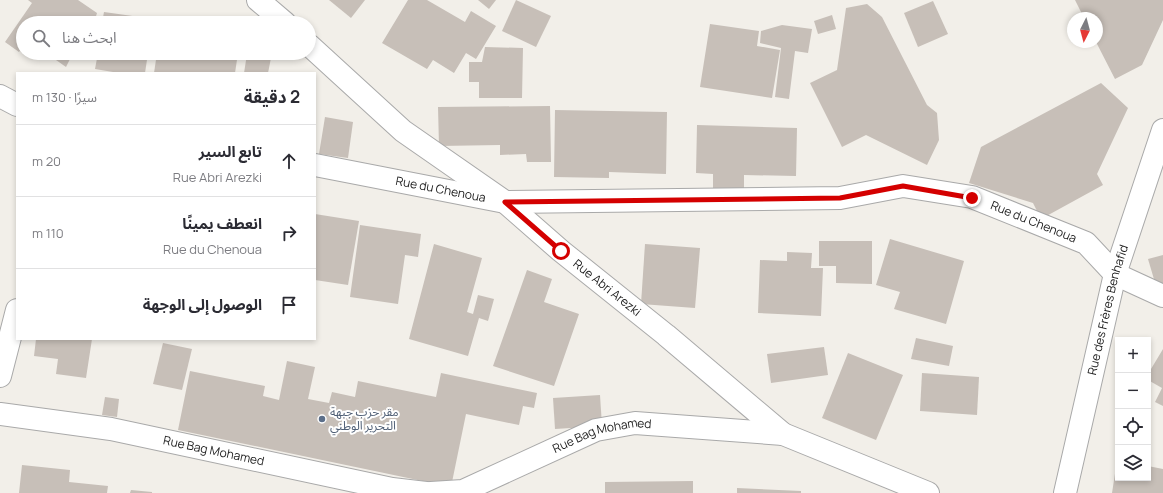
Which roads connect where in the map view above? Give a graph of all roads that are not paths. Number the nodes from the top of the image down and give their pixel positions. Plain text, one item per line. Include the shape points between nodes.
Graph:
1 (258, 0) edge
2 (277, 16) edge
3 (316, 51) edge
4 (0, 96) edge
5 (16, 105) edge
6 (1163, 130) edge
7 (316, 165) edge
8 (505, 202) junction
9 (1115, 274) junction
10 (1163, 296) edge
11 (16, 314) edge
12 (0, 376) edge
13 (0, 414) edge
14 (783, 434) junction
15 (426, 493) edge
16 (431, 493) edge
17 (928, 493) edge
18 (1065, 493) edge

1 - 2 street
3 - 8 street, Rue Abri Arezki via 403,131
4 - 5 street
6 - 9 street, Rue des Frères Benhafid
7 - 8 street, Rue du Chenoua
8 - 9 street, Rue du Chenoua via 840,198 903,186 972,198 1086,243
8 - 14 street, Rue Abri Arezki
9 - 10 street, Rue du Chenoua
9 - 18 street, Rue des Frères Benhafid
11 - 12 street
13 - 15 street, Rue Bag Mohamed via 111,429 392,489
14 - 16 street, Rue Bag Mohamed via 635,423 596,430 464,491
14 - 17 street, Rue Abri Arezki

